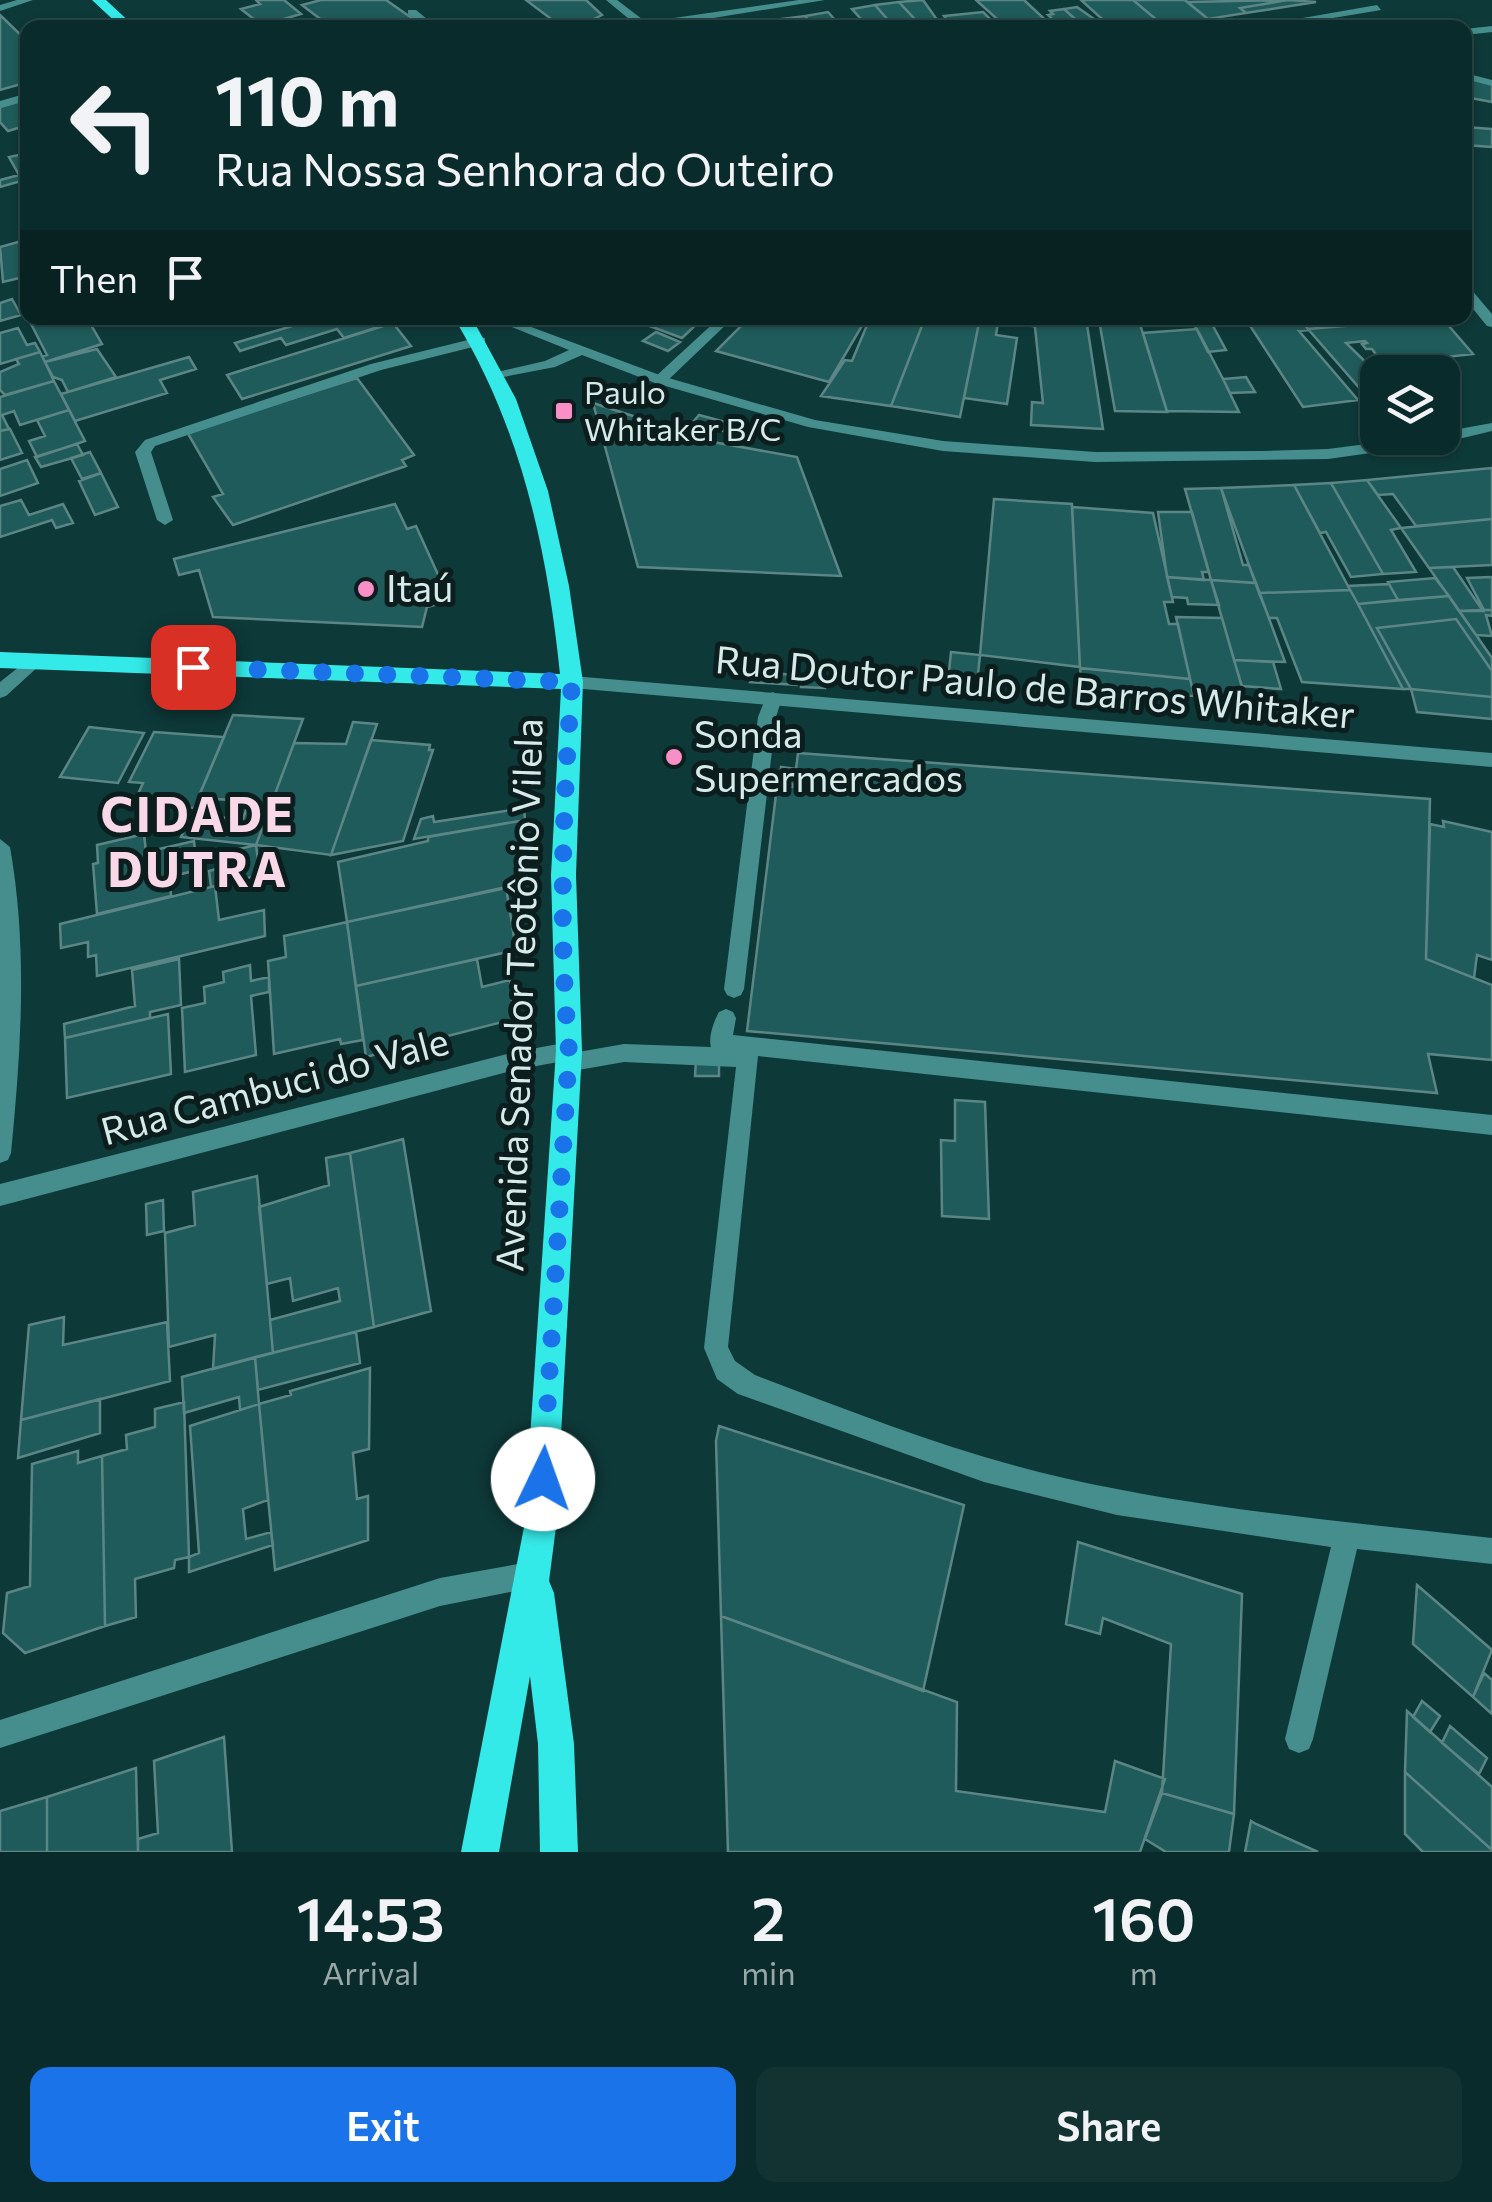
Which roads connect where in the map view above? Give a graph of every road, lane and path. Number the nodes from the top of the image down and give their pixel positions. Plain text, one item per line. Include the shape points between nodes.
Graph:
1 (28, 0) edge
2 (98, 0) edge
3 (611, 0) edge
4 (820, 0) edge
5 (0, 8) edge
6 (1376, 9) edge
7 (412, 12) dead end
8 (121, 20) edge
9 (422, 20) edge
10 (637, 20) edge
11 (716, 20) edge
12 (1303, 20) edge
13 (1472, 300) edge
14 (1492, 324) edge
15 (468, 325) edge
16 (516, 325) edge
17 (719, 325) edge
18 (480, 341) junction
19 (584, 349) junction
20 (498, 376) junction
21 (660, 380) junction
22 (1492, 427) edge
23 (1460, 434) edge
24 (1360, 450) edge
25 (165, 520) dead end
26 (0, 660) edge
27 (34, 661) junction
28 (572, 682) junction
29 (0, 692) edge
30 (772, 698) junction
31 (1492, 760) edge
32 (0, 846) edge
33 (734, 989) dead end
34 (726, 1018) dead end
35 (720, 1043) junction
36 (568, 1057) junction
37 (1492, 1125) edge
38 (0, 1152) edge
39 (0, 1195) edge
40 (1347, 1535) junction
41 (1492, 1551) edge
42 (535, 1574) junction
43 (0, 1734) edge
44 (1299, 1740) dead end
45 (480, 1852) edge
46 (559, 1852) edge

1 - 5 street
2 - 8 main road
3 - 10 street
4 - 11 street
6 - 12 street
7 - 9 street
13 - 14 street
15 - 18 main road, Avenida Senador Teotônio Vilela
16 - 19 street
17 - 21 street
18 - 20 main road, Avenida Senador Teotônio Vilela
18 - 25 street via 376,367 150,443 143,452
19 - 20 street
19 - 21 street
20 - 28 main road, Avenida Senador Teotônio Vilela via 547,526
21 - 24 street via 814,424 943,446 1096,457
22 - 23 street
26 - 27 main road
27 - 28 main road
27 - 29 street
28 - 30 street, Rua Doutor Paulo de Barros Whitaker
28 - 36 main road, Avenida Senador Teotônio Vilela via 564,888
30 - 31 street, Rua Doutor Paulo de Barros Whitaker
30 - 33 street
32 - 38 street via 9,987
34 - 35 street
35 - 36 street via 624,1041
35 - 37 street
36 - 39 street, Rua Cambuci do Vale via 514,1060
36 - 40 street via 748,1058 716,1348 726,1370 747,1385 1067,1492
36 - 42 main road, Avenida Senador Teotônio Vilela
40 - 41 street
40 - 44 street
42 - 43 street via 440,1592
42 - 45 main road, Avenida Senador Teotônio Vilela
42 - 46 main road, Avenida Senador Teotônio Vilela via 556,1744

